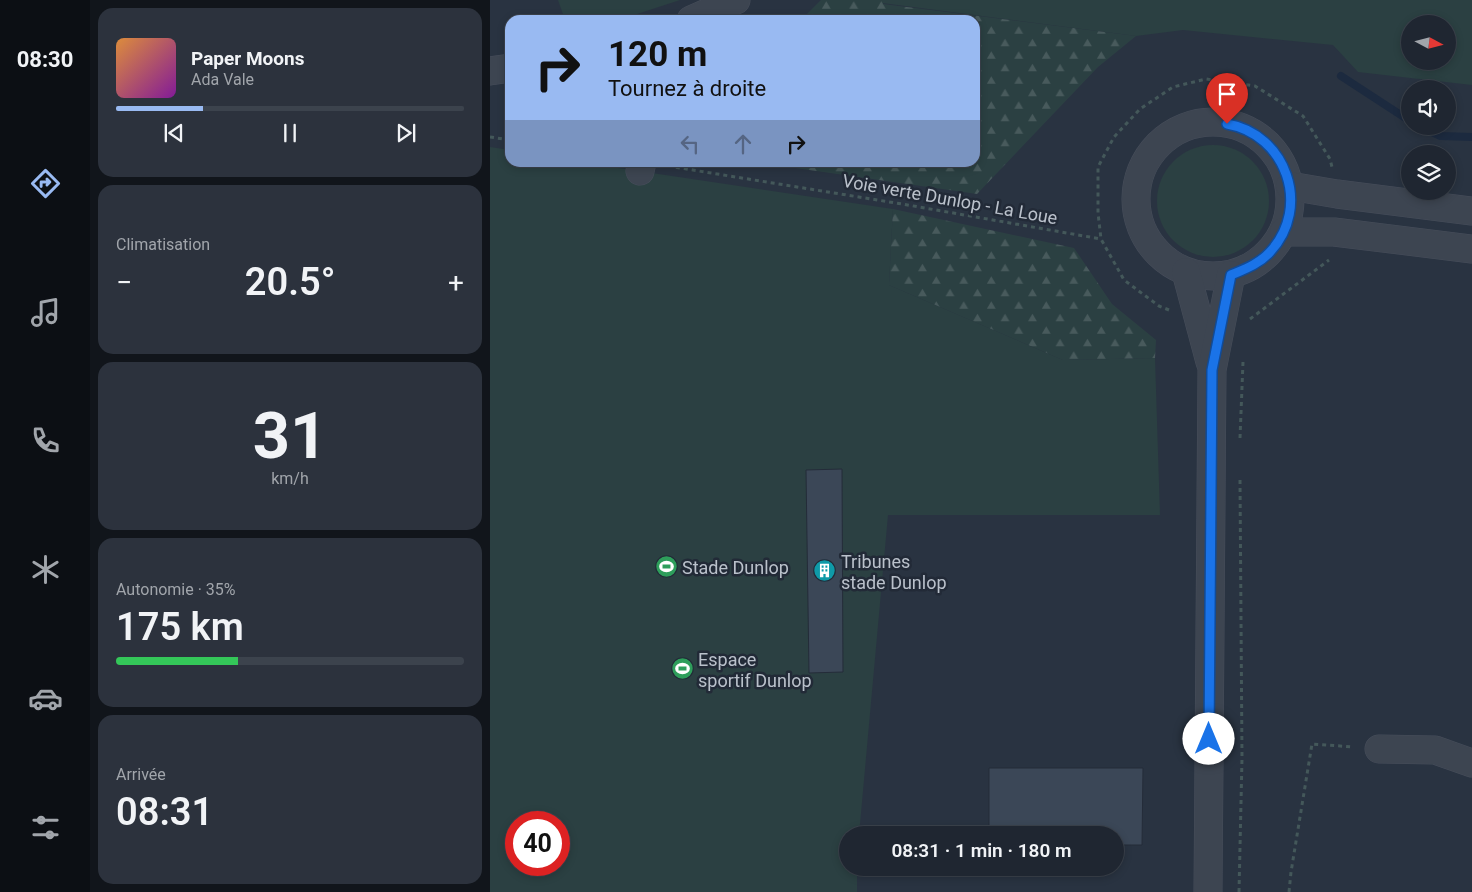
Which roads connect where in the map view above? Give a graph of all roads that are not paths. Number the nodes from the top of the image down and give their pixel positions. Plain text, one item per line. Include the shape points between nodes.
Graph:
1 (736, 0) edge
2 (702, 15) edge
3 (505, 69) edge
4 (490, 71) edge
5 (1290, 186) junction
6 (1472, 211) edge
7 (1284, 232) junction
8 (1472, 249) edge
9 (1186, 272) junction
10 (1231, 275) junction
11 (1212, 370) junction
12 (1379, 749) road end
13 (1472, 763) edge
14 (1208, 892) edge

1 - 2 street
3 - 4 street
5 - 6 street
5 - 7 street via 1291,202
5 - 9 street via 1281,160 1263,140 1240,126 1214,121 1187,126 1164,139 1146,160 1137,185 1136,212 1145,237 1162,258
7 - 8 street via 1334,232
7 - 10 street via 1271,252 1259,262
9 - 10 street via 1208,277
9 - 11 street
10 - 11 street
11 - 14 street
12 - 13 street via 1435,750

